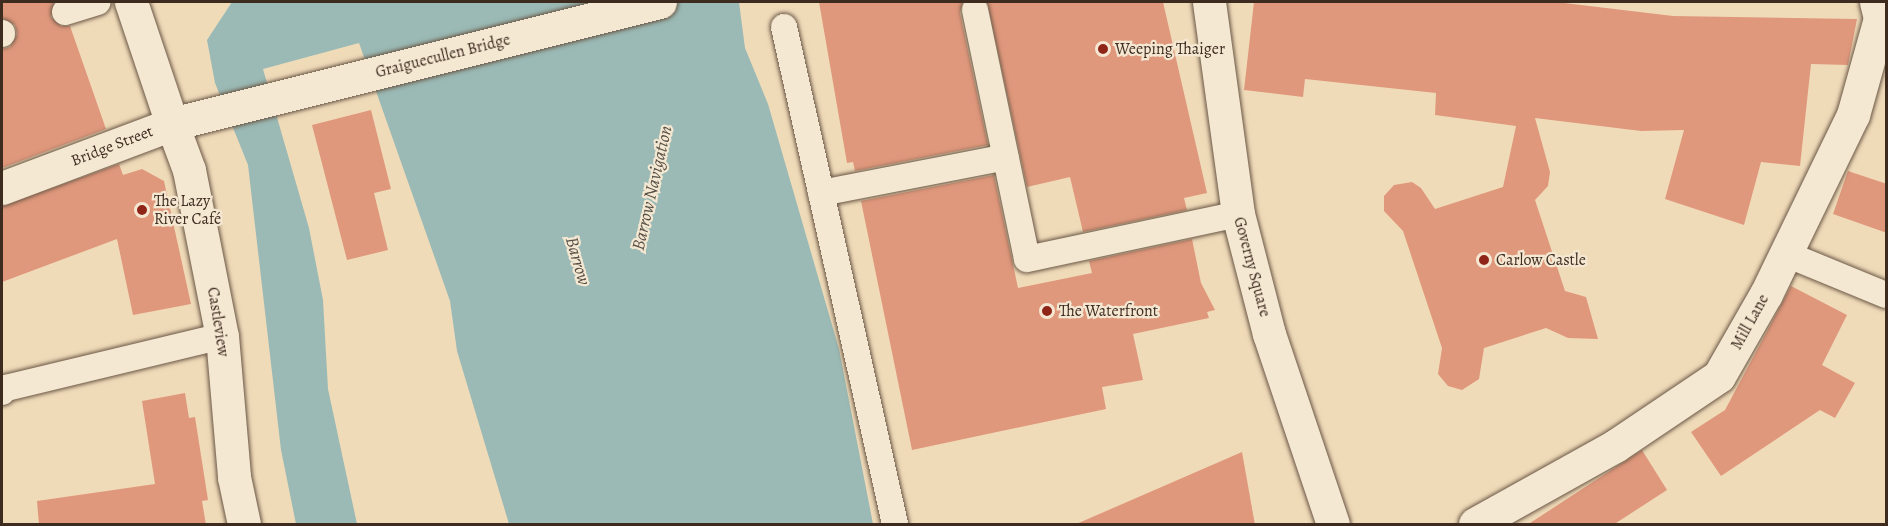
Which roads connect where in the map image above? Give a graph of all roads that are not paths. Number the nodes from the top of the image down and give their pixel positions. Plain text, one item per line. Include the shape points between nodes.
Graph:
1 (97, 2) edge
2 (131, 2) edge
3 (660, 2) edge
4 (1209, 2) edge
5 (1876, 2) edge
6 (975, 10) dead end
7 (65, 12) dead end
8 (784, 27) dead end
9 (225, 110) joint
10 (171, 124) junction
11 (1006, 157) junction
12 (2, 188) edge
13 (821, 193) junction
14 (1238, 214) junction
15 (1786, 254) junction
16 (1887, 295) edge
17 (222, 336) junction
18 (2, 392) edge
19 (244, 525) edge
20 (895, 525) edge
21 (1333, 525) edge
22 (1475, 525) edge

1 - 7 lane
2 - 10 street, Castleview
3 - 9 street, Graiguecullen Bridge
4 - 14 street, Governy Square
5 - 15 street, Mill Lane via 1880,18 1853,115
6 - 11 lane
8 - 13 lane
9 - 10 street, Bridge Street
10 - 12 street, Bridge Street
10 - 17 street, Castleview via 189,170
11 - 13 lane
11 - 14 lane via 1028,259
13 - 20 lane
14 - 21 street, Governy Square via 1269,334
15 - 16 lane
15 - 22 street, Mill Lane via 1719,376 1615,446
17 - 18 lane via 6,387
17 - 19 street, Castleview via 234,477

